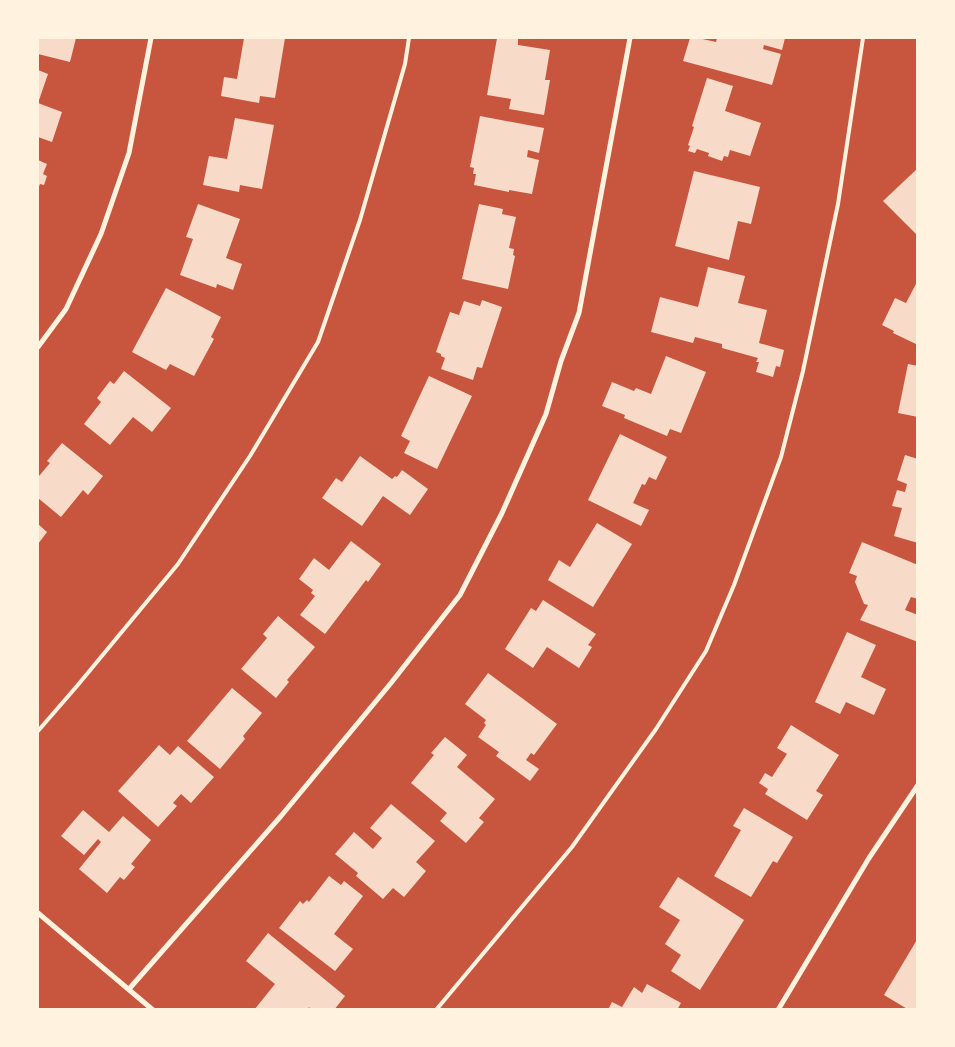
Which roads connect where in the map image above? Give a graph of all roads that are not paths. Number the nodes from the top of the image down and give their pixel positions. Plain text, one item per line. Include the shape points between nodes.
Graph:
1 (151, 38) edge
2 (409, 38) edge
3 (630, 38) edge
4 (863, 38) edge
5 (38, 348) edge
6 (38, 731) edge
7 (918, 785) edge
8 (38, 913) edge
9 (129, 989) junction
10 (153, 1010) edge
11 (436, 1010) edge
12 (778, 1010) edge

1 - 5 street via 129,153 101,234 66,309
2 - 6 lane via 360,220 318,342 250,456 178,564
3 - 9 street via 578,313 546,414 502,514 460,595 281,816
4 - 11 lane via 838,204 803,371 781,457 709,643 656,729 572,847
7 - 12 street via 869,858
8 - 9 street
9 - 10 street

